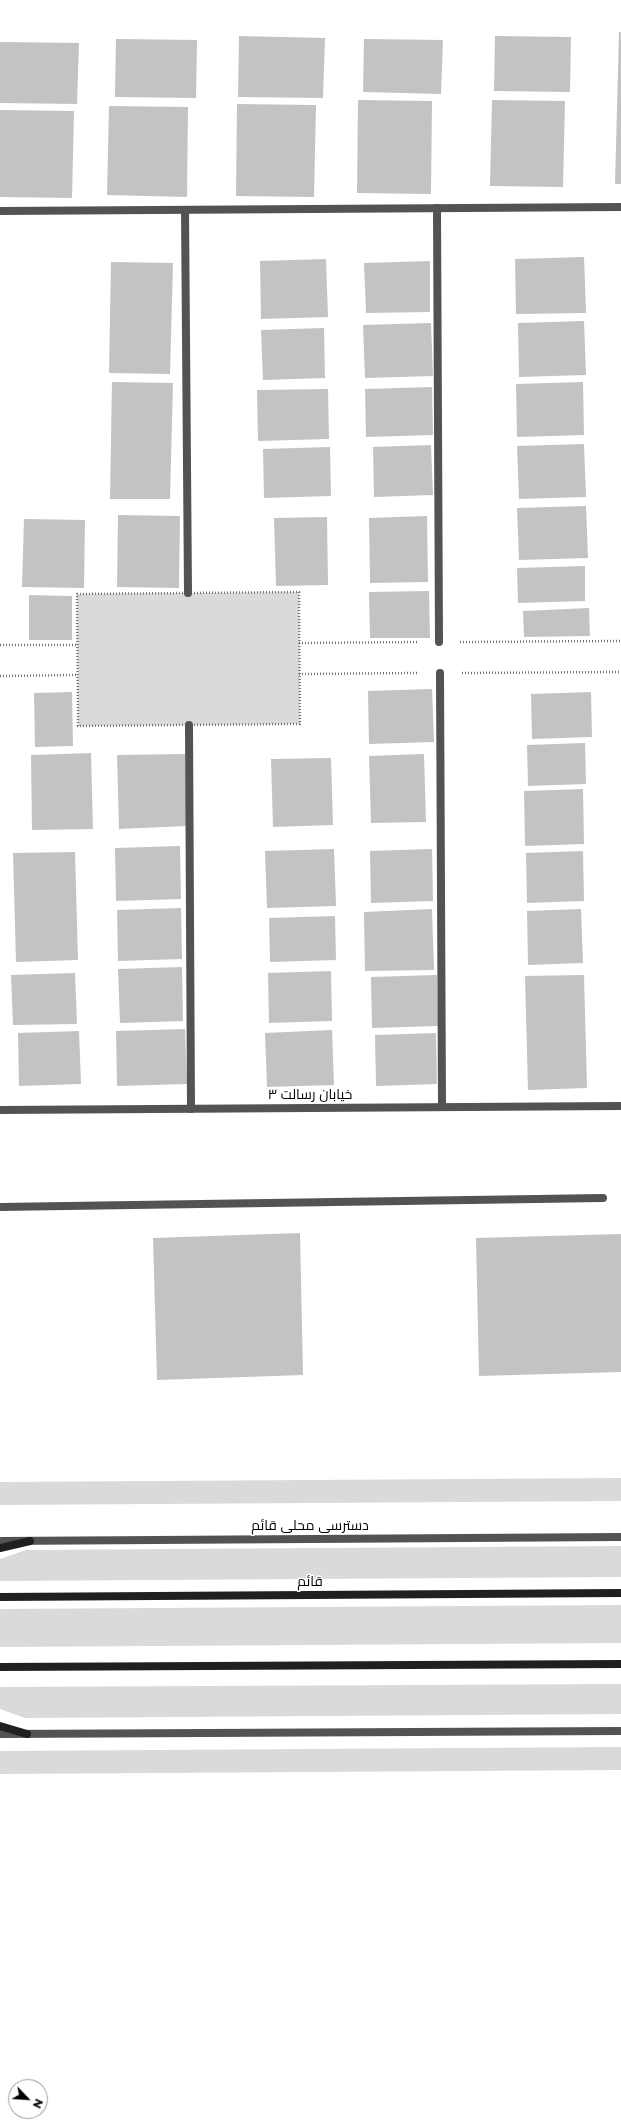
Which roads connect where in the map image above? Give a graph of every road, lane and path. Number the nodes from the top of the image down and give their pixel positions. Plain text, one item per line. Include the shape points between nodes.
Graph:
1 (621, 207) edge
2 (437, 208) junction
3 (185, 210) junction
4 (0, 211) edge
5 (188, 593) dead end
6 (439, 642) dead end
7 (299, 643) dead end
8 (0, 645) edge
9 (440, 673) dead end
10 (299, 674) dead end
11 (0, 676) edge
12 (189, 725) dead end
13 (621, 1106) edge
14 (442, 1107) junction
15 (191, 1109) junction
16 (0, 1110) edge
17 (603, 1198) dead end
18 (0, 1207) edge
19 (621, 1537) edge
20 (0, 1541) edge
21 (30, 1541) junction
22 (0, 1548) edge
23 (621, 1593) edge
24 (0, 1597) edge
25 (621, 1664) edge
26 (0, 1667) edge
27 (0, 1726) edge
28 (621, 1731) edge
29 (0, 1734) edge
30 (27, 1734) junction

1 - 2 street
2 - 3 street
2 - 6 street
3 - 4 street
3 - 5 street
7 - 10 path
8 - 11 path via 77,645 77,675
9 - 14 street
12 - 15 street
13 - 14 street, خیابان رسالت ۳
14 - 15 street, خیابان رسالت ۳
15 - 16 street, خیابان رسالت ۳
17 - 18 street
19 - 21 street, دسترسی محلی قائم
20 - 21 street, دسترسی محلی قائم
21 - 22 main road
23 - 24 main road, قائم
25 - 26 main road
27 - 30 main road
28 - 30 street
29 - 30 street

